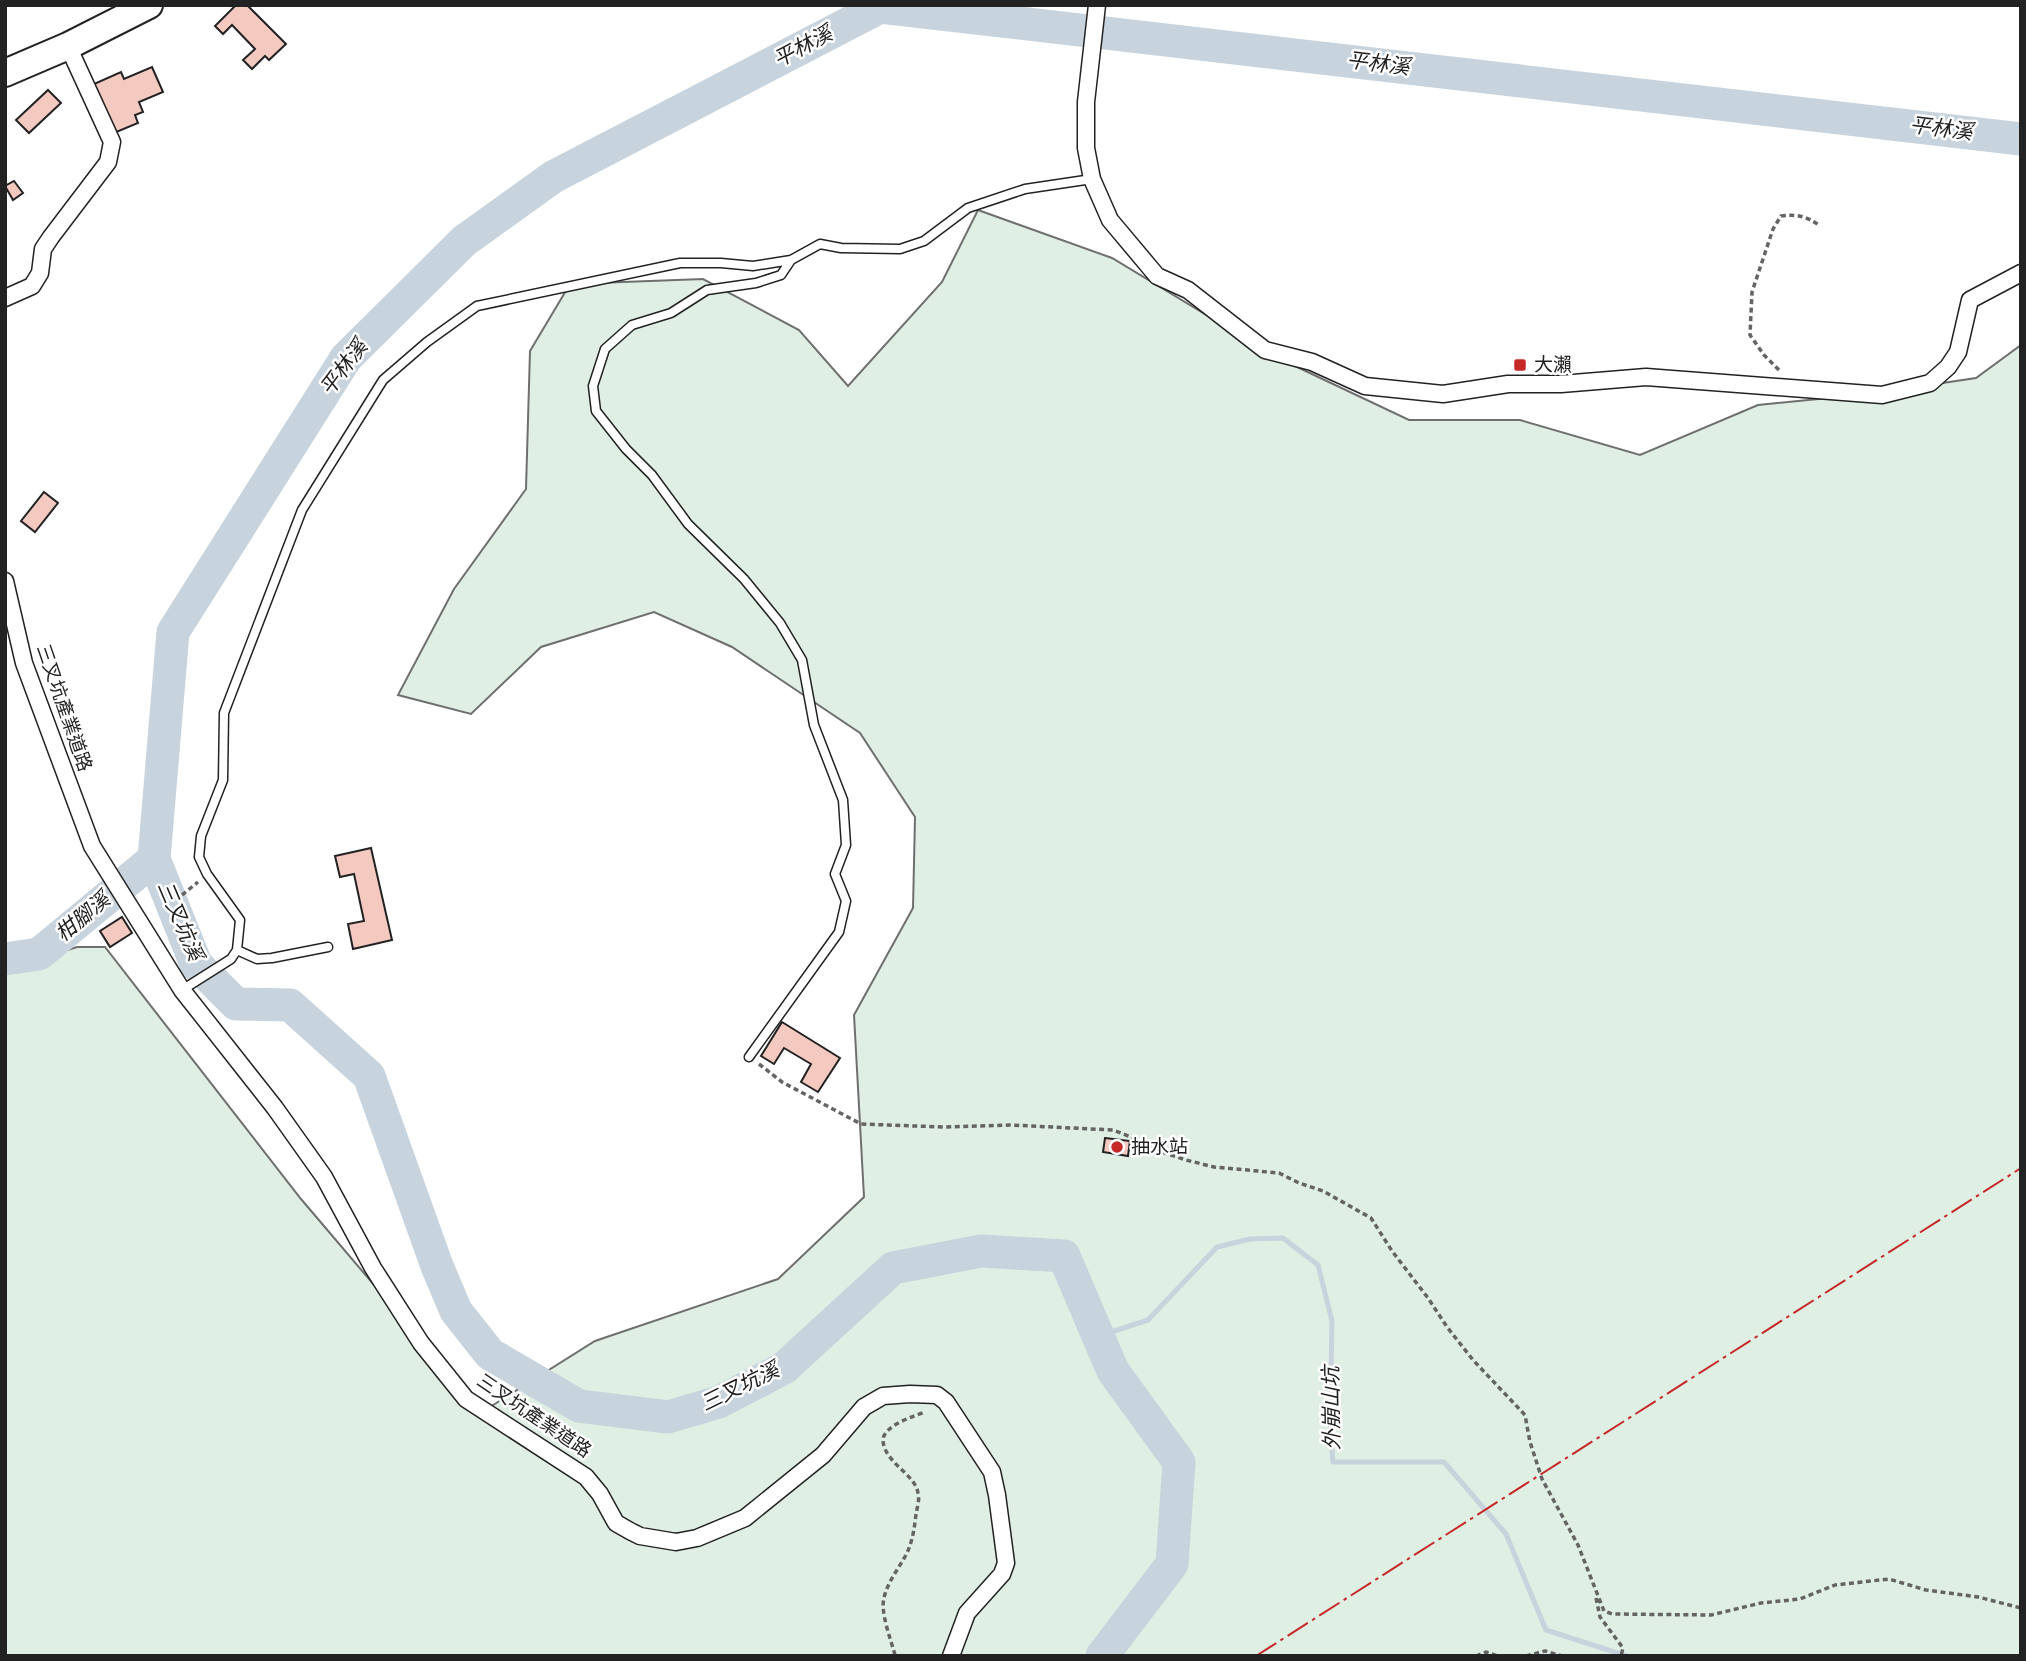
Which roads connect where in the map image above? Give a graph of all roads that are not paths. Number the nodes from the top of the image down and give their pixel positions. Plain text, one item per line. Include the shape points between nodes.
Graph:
1 (149, 5) edge
2 (1097, 5) edge
3 (68, 46) junction
4 (7, 76) edge
5 (1093, 179) junction
6 (791, 260) junction
7 (2021, 272) edge
8 (5, 298) edge
9 (5, 581) edge
10 (328, 947) dead end
11 (237, 950) junction
12 (182, 990) junction
13 (749, 1057) road end
14 (951, 1656) edge

1 - 3 main road
2 - 5 street via 1086,102 1086,148
3 - 4 main road
3 - 8 street via 112,142 108,162 43,249 40,273 32,286
5 - 6 lane via 1026,189 968,208 924,241 900,249 820,244
5 - 7 street via 1110,220 1157,276 1188,290 1265,350 1312,362 1365,386 1443,394 1508,384 1646,377 1882,395 1930,383 1958,352 1970,300
6 - 11 lane via 753,266 680,263 477,306 383,380 302,510 224,713 223,780 201,836 199,858 240,920
6 - 13 lane via 781,275 707,290 671,313 632,325 606,349 593,386 596,411 688,524 744,579 780,623 802,660 814,725 843,800 846,845 835,874 846,901 839,932
9 - 12 street, 三叉坑產業道路 via 24,663 92,846
10 - 11 lane via 257,959
11 - 12 lane via 231,959
12 - 14 street, 三叉坑產業道路 via 324,1177 373,1269 421,1343 466,1399 586,1477 616,1523 630,1531 676,1542 719,1530 745,1518 823,1455 864,1406 883,1396 910,1394 937,1395 946,1402 992,1472 1006,1563 1002,1574 967,1613

